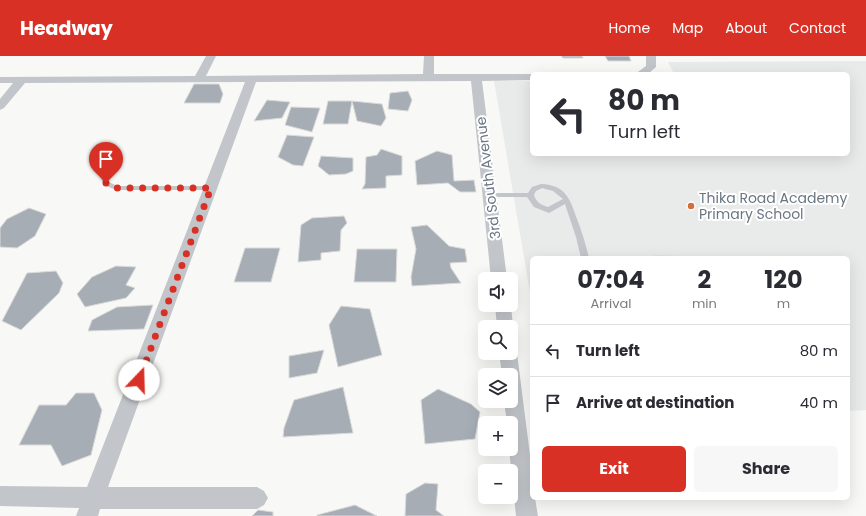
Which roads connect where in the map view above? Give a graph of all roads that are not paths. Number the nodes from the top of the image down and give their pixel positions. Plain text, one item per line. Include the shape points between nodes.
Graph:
1 (211, 56) edge
2 (429, 56) edge
3 (651, 61) edge
4 (642, 72) edge
5 (428, 77) junction
6 (476, 77) junction
7 (530, 77) edge
8 (252, 78) junction
9 (199, 79) junction
10 (0, 80) edge
11 (23, 80) junction
12 (0, 106) edge
13 (102, 172) dead end
14 (211, 188) junction
15 (530, 195) junction
16 (490, 196) junction
17 (567, 200) junction
18 (585, 256) edge
19 (499, 272) edge
20 (515, 408) edge
21 (0, 496) edge
22 (257, 498) dead end
23 (91, 507) edge
24 (527, 516) edge

1 - 9 street
2 - 5 street
3 - 4 street
5 - 6 street
5 - 8 street
6 - 7 street
6 - 16 street, 3rd South Avenue
8 - 9 street
8 - 14 street
9 - 11 street
10 - 11 street
11 - 12 street
13 - 14 lane via 106,183 116,188
14 - 23 street
15 - 16 lane
15 - 17 lane via 534,189 551,186 559,190
15 - 17 lane via 532,202 539,208 549,210
16 - 19 street, 3rd South Avenue
17 - 18 lane
20 - 24 street
21 - 23 street
22 - 23 street

